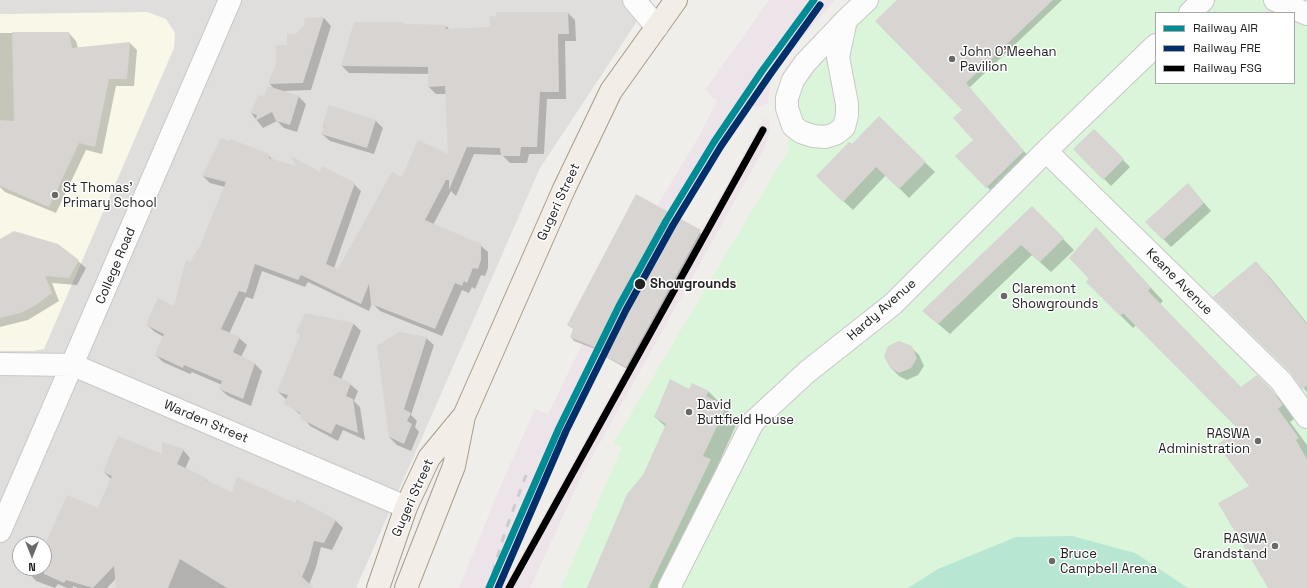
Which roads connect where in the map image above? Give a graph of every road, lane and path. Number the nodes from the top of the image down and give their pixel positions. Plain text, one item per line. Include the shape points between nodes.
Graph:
1 (230, 0) edge
2 (634, 0) edge
3 (676, 0) edge
4 (867, 0) edge
5 (1203, 0) edge
6 (1275, 0) edge
7 (1191, 12) edge
8 (1307, 14) edge
9 (846, 20) junction
10 (657, 27) junction
11 (1155, 46) edge
12 (1046, 151) junction
13 (0, 364) edge
14 (73, 365) junction
15 (464, 416) junction
16 (1307, 417) edge
17 (406, 507) junction
18 (0, 531) edge
19 (378, 588) edge
20 (406, 588) edge
21 (670, 588) edge

1 - 14 street, College Road
2 - 10 street
3 - 10 main road, Gugeri Street
4 - 9 street
5 - 7 street
6 - 8 street
9 - 9 street via 838,57 848,115 844,127 835,134 825,137 801,132 793,126 787,108 786,98 789,89 805,63
10 - 15 main road, Gugeri Street via 611,91 564,189
11 - 12 street, Hardy Avenue
12 - 16 street, Keane Avenue via 1281,382
12 - 21 street, Hardy Avenue via 893,304 807,372 753,422
13 - 14 street, Warden Street
14 - 17 street, Warden Street
14 - 18 street, College Road
15 - 17 main road, Gugeri Street via 429,458
15 - 20 main road, Gugeri Street via 454,466
17 - 19 main road, Gugeri Street

